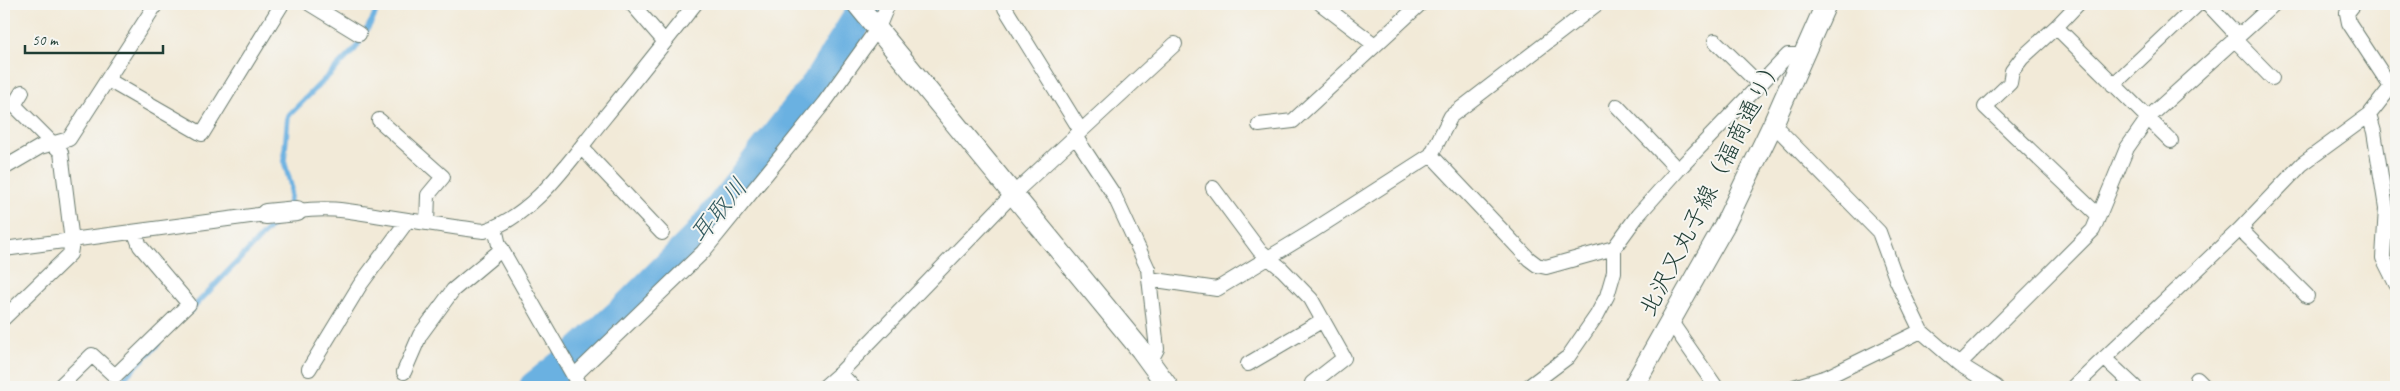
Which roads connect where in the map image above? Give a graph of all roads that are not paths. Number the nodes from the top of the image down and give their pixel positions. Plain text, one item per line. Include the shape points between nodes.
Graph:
1 (156, 4) edge
2 (282, 4) edge
3 (310, 4) edge
4 (632, 4) edge
5 (694, 4) edge
6 (857, 4) edge
7 (888, 4) edge
8 (1006, 4) edge
9 (1321, 4) edge
10 (1420, 4) edge
11 (1597, 4) edge
12 (1826, 4) edge
13 (2078, 4) edge
14 (2198, 4) edge
15 (2208, 4) edge
16 (2274, 4) edge
17 (2354, 4) edge
18 (877, 27) junction
19 (2056, 27) junction
20 (359, 34) dead end
21 (2236, 37) junction
22 (1715, 41) dead end
23 (665, 42) junction
24 (1174, 44) dead end
25 (1375, 45) junction
26 (1804, 55) junction
27 (2272, 78) dead end
28 (108, 80) junction
29 (1760, 85) junction
30 (2113, 85) junction
31 (22, 92) dead end
32 (1617, 106) dead end
33 (2369, 115) junction
34 (2148, 118) junction
35 (379, 120) dead end
36 (1773, 124) junction
37 (1259, 125) dead end
38 (1078, 133) junction
39 (2171, 141) dead end
40 (53, 143) junction
41 (581, 147) junction
42 (1431, 155) junction
43 (4, 168) edge
44 (1678, 170) junction
45 (1213, 188) dead end
46 (1013, 194) junction
47 (297, 211) joint
48 (266, 214) joint
49 (2099, 216) junction
50 (408, 220) junction
51 (427, 223) junction
52 (495, 228) junction
53 (2240, 229) junction
54 (135, 233) junction
55 (662, 233) dead end
56 (72, 242) junction
57 (1614, 248) junction
58 (4, 249) edge
59 (502, 249) junction
60 (1268, 258) junction
61 (1149, 279) junction
62 (2396, 284) edge
63 (2307, 296) dead end
64 (4, 318) edge
65 (1323, 320) junction
66 (1672, 322) junction
67 (1921, 331) junction
68 (2104, 358) junction
69 (1150, 362) junction
70 (1248, 364) dead end
71 (1959, 364) junction
72 (309, 369) dead end
73 (404, 372) dead end
74 (840, 373) junction
75 (575, 377) edge
76 (59, 387) edge
77 (824, 387) edge
78 (853, 387) edge
79 (1168, 387) edge
80 (1311, 387) edge
81 (1528, 387) edge
82 (1633, 387) edge
83 (1716, 387) edge
84 (1794, 387) edge
85 (1996, 387) edge
86 (2074, 387) edge
87 (2135, 387) edge

1 - 28 street
2 - 28 street via 202,134
3 - 20 street
4 - 23 street
5 - 23 street
6 - 18 street
7 - 18 street
8 - 38 street via 1005,8
9 - 25 street
10 - 25 street
11 - 42 street via 1451,116
12 - 26 street, 北沢又丸子線（福商通り）
13 - 19 street
14 - 30 street
15 - 21 street
16 - 21 street
17 - 33 street via 2346,13 2349,23 2391,86
18 - 46 street
18 - 75 street via 824,103 703,252
19 - 30 street
19 - 49 street via 2022,58 2012,71 2010,83 1985,106
21 - 27 street
21 - 34 street
22 - 29 street
23 - 41 street
24 - 38 street
25 - 37 street via 1293,121
26 - 29 street via 1788,55
26 - 36 street, 北沢又丸子線（福商通り）
28 - 40 street via 69,139
29 - 44 street
30 - 34 street
31 - 40 street via 14,106
32 - 44 street
33 - 53 street via 2302,164
33 - 62 street via 2386,208 2383,258
34 - 39 street
34 - 49 street via 2127,148
35 - 51 street via 443,177 428,195
36 - 66 street, 北沢又丸子線（福商通り） via 1725,224
36 - 67 street via 1879,232
38 - 46 street
38 - 61 street via 1114,195 1148,269
40 - 43 street
40 - 56 street via 61,152
41 - 52 street via 532,201
41 - 55 street
42 - 57 street via 1537,264 1546,267
42 - 60 street
44 - 57 street
45 - 60 street
46 - 69 street
46 - 74 street
47 - 48 street
47 - 50 street via 324,207
48 - 54 street
49 - 71 street via 2093,230
50 - 51 street
50 - 72 street via 360,285
51 - 52 street via 484,231
52 - 59 street
53 - 63 street
53 - 68 street
54 - 56 street
54 - 76 street via 140,246 189,304 115,376 92,354
56 - 58 street
56 - 64 street via 70,254
57 - 81 street via 1614,272 1597,315 1568,357
59 - 73 street via 453,290 420,335
59 - 75 street
60 - 61 street via 1217,289
60 - 65 street via 1311,299
61 - 69 street via 1157,349
65 - 70 street
65 - 80 street via 1344,358
66 - 82 street, 北沢又丸子線（福商通り）
66 - 83 street
67 - 71 street
67 - 84 street via 1827,377
68 - 86 street
68 - 87 street
69 - 79 street
71 - 85 street
74 - 77 street
74 - 78 street

